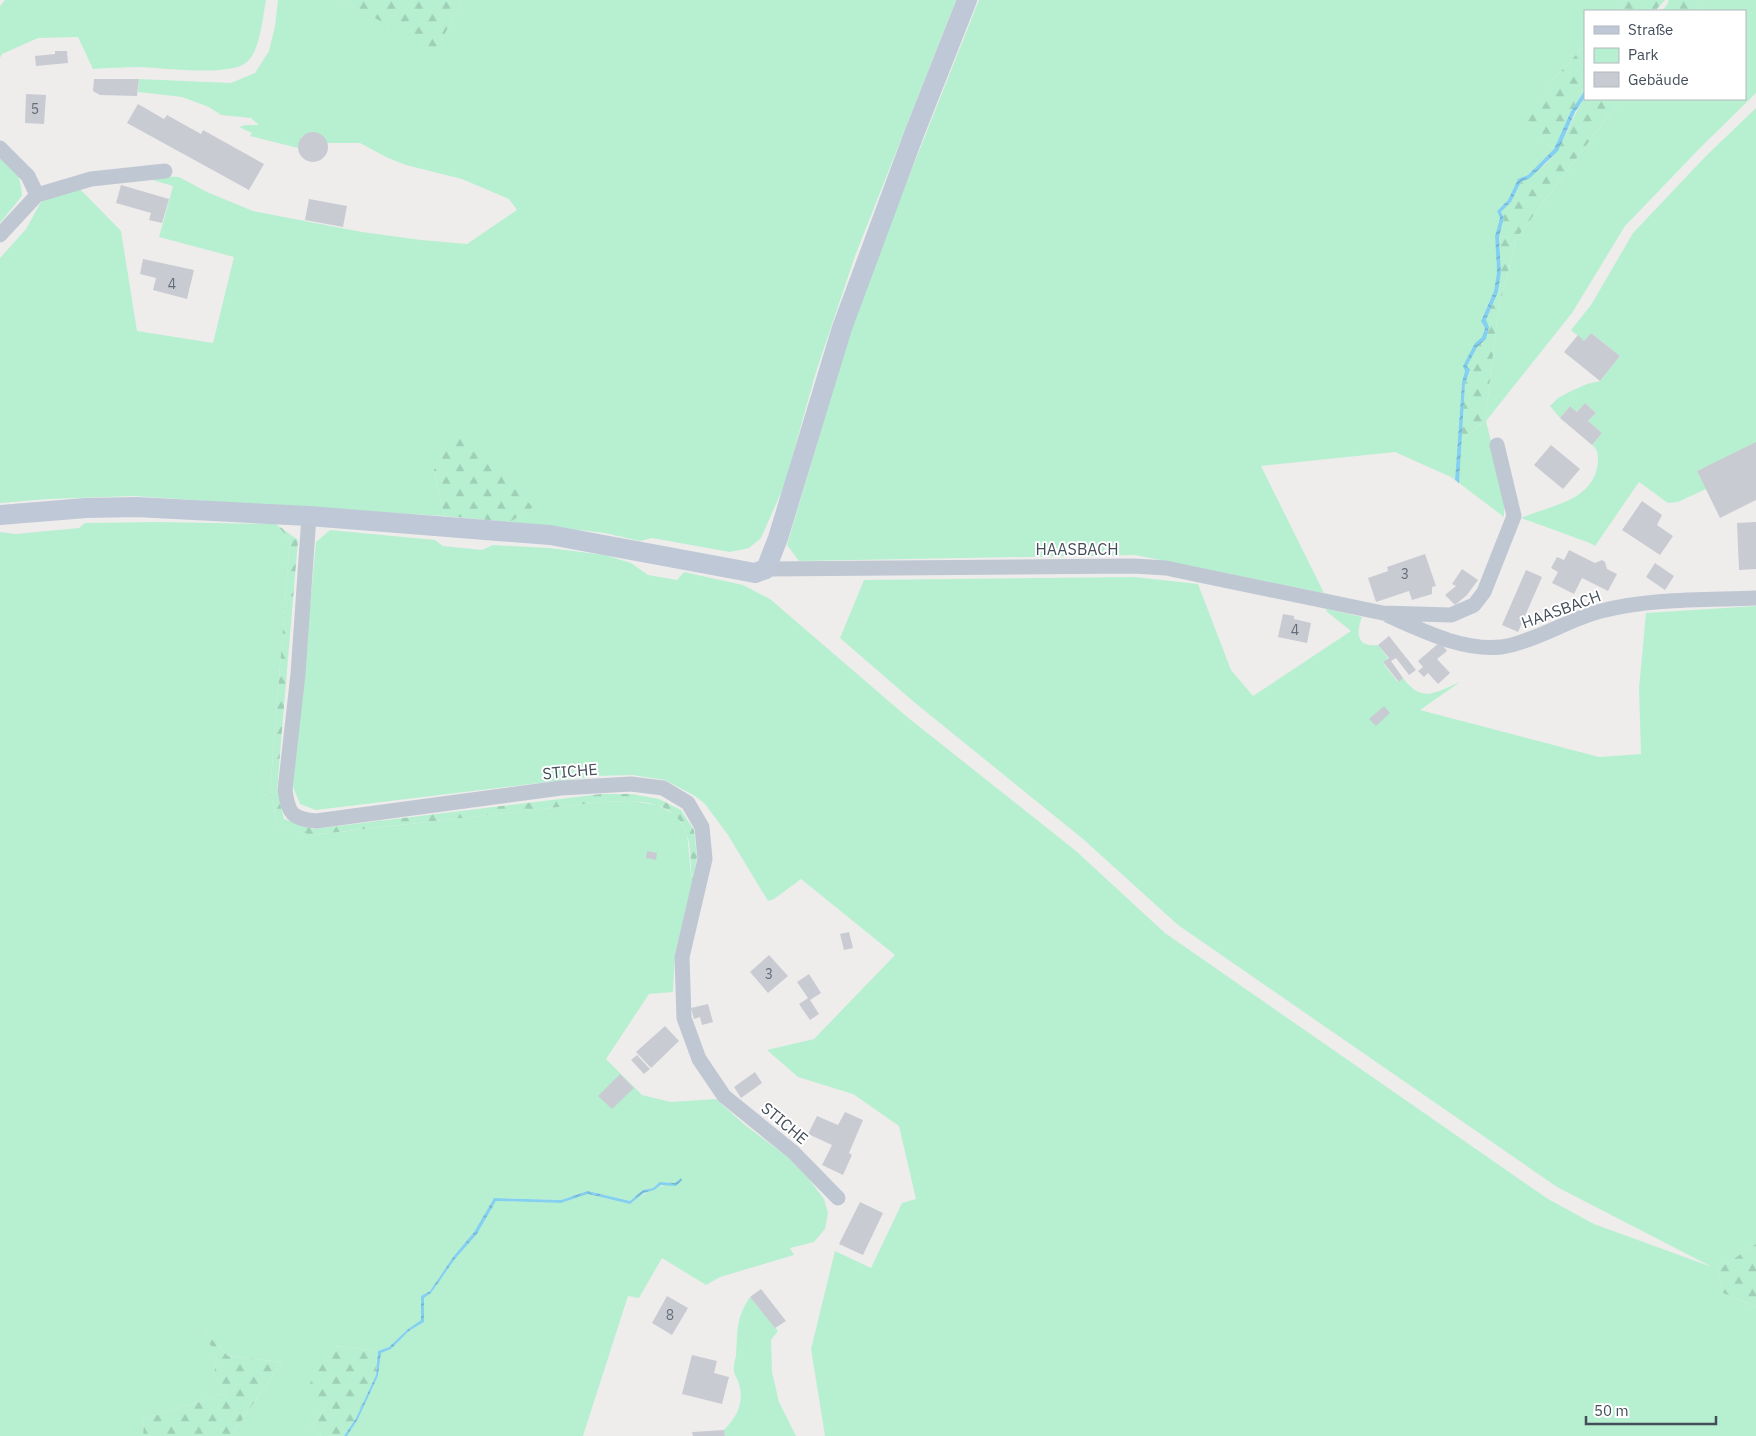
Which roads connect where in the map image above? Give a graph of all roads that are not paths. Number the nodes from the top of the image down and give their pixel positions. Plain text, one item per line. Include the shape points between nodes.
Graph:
1 (967, 0) edge
2 (0, 148) edge
3 (165, 171) dead end
4 (37, 195) junction
5 (0, 236) edge
6 (1497, 446) dead end
7 (0, 515) edge
8 (309, 516) junction
9 (766, 569) junction
10 (1756, 598) edge
11 (1383, 613) junction
12 (838, 1198) dead end

1 - 9 street via 842,328
2 - 4 street via 28,176
3 - 4 street via 91,179
4 - 5 street
6 - 11 street, HAASBACH via 1514,516 1484,592 1474,605 1451,615
7 - 8 street via 136,507
8 - 9 street via 550,535 756,573
8 - 12 street, STICHE via 298,674 285,790 291,813 302,820 316,821 560,788 631,784 663,788 688,803 702,827 705,859 682,957 684,1018 699,1059 724,1096 793,1152
9 - 11 street, HAASBACH via 1166,568
10 - 11 street, HAASBACH via 1644,603 1601,611 1502,647 1454,642

